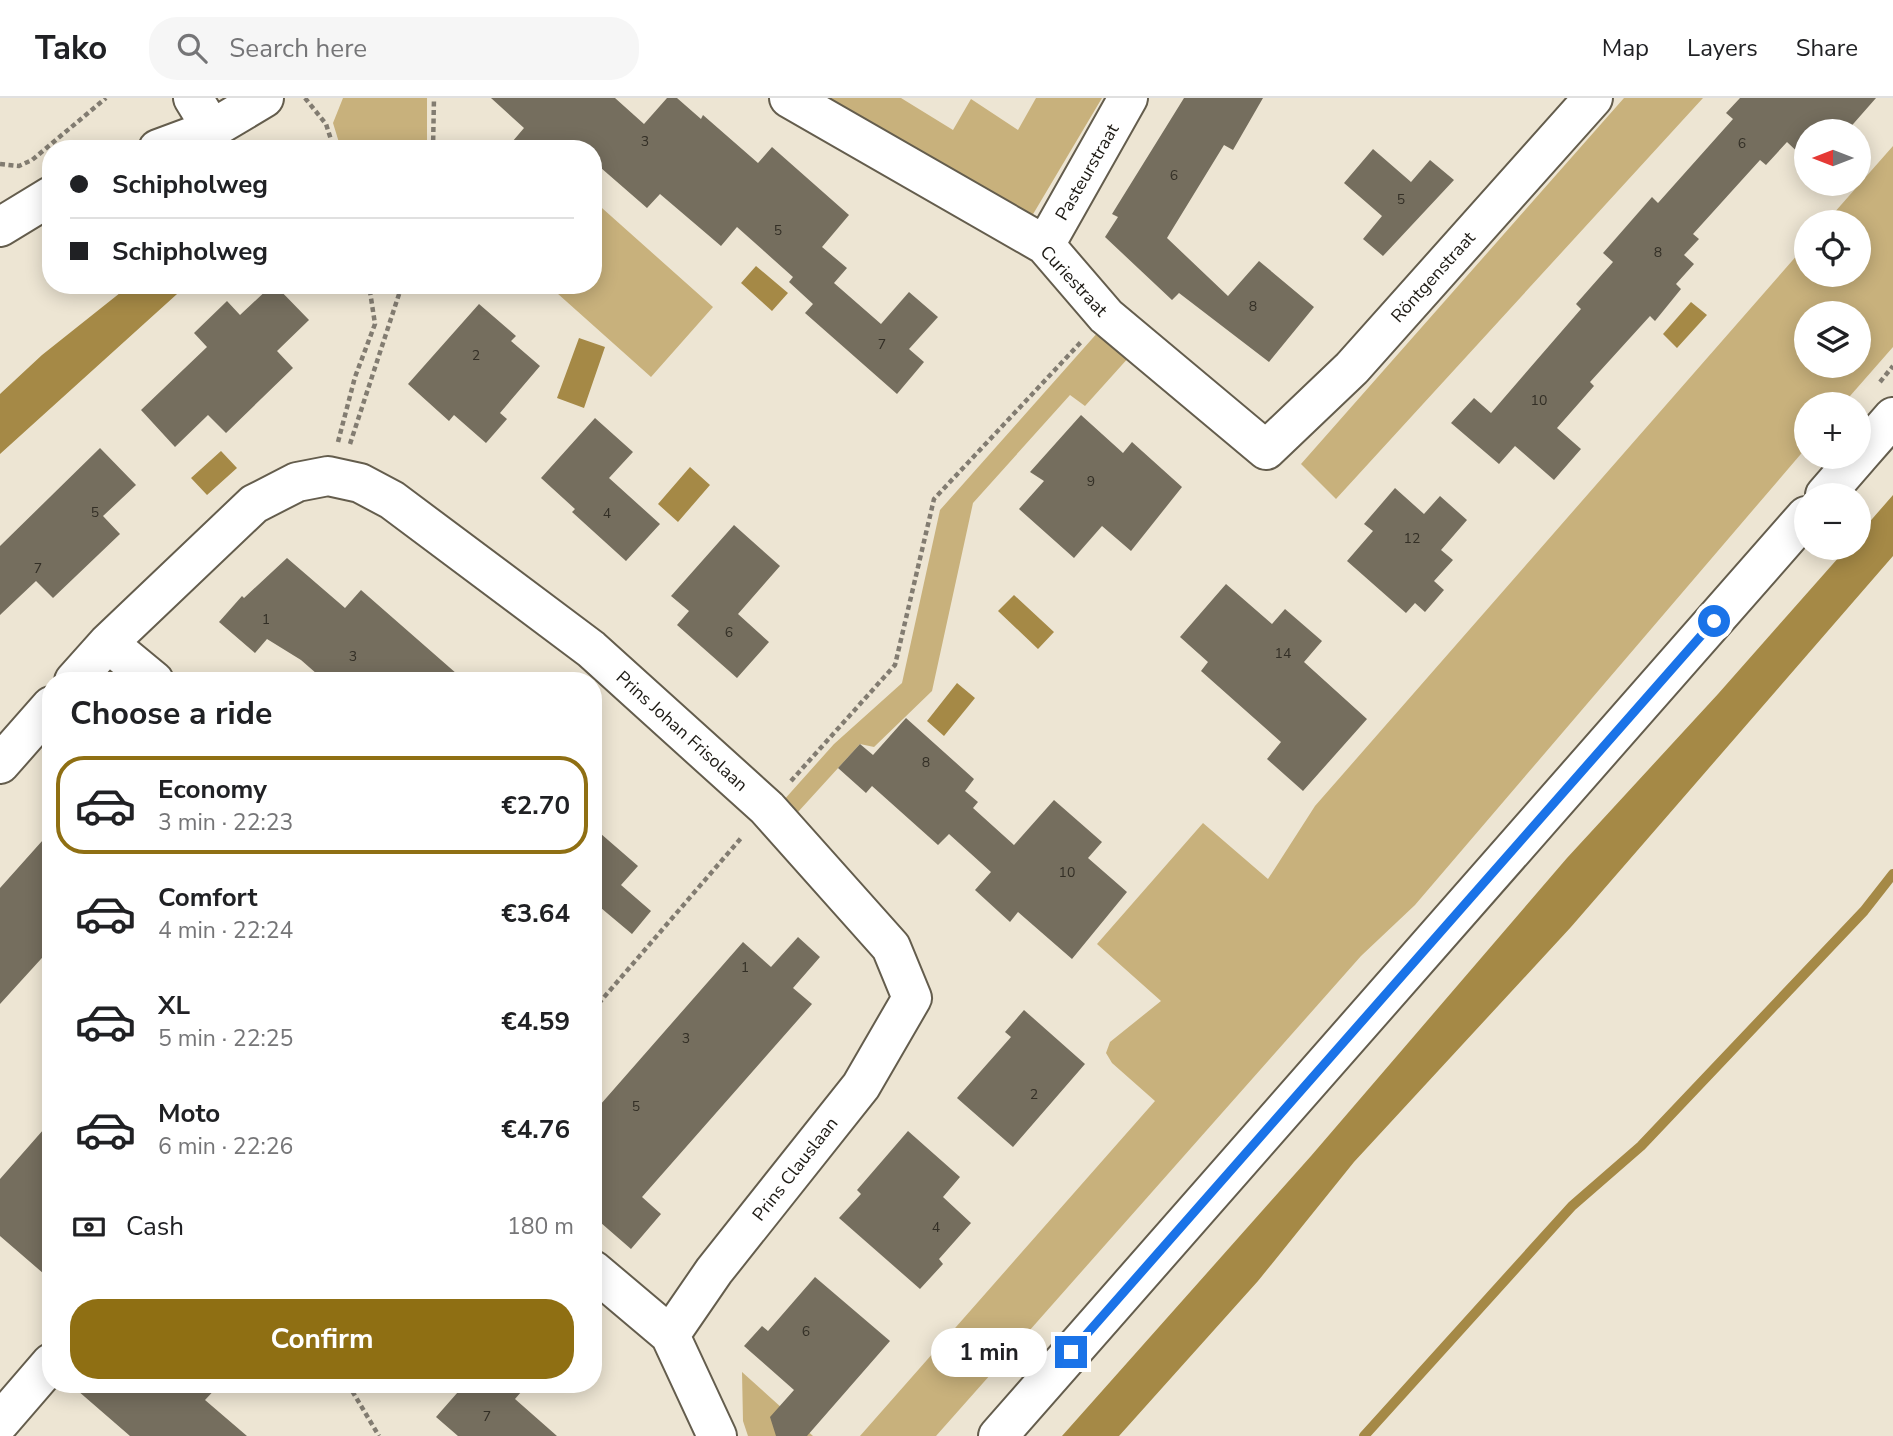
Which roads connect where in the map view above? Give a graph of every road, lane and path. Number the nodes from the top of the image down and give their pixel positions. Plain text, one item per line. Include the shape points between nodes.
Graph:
1 (106, 98) edge
2 (264, 98) edge
3 (306, 98) edge
4 (434, 98) edge
5 (789, 98) edge
6 (1129, 98) edge
7 (1593, 98) edge
8 (202, 114) edge
9 (56, 140) edge
10 (169, 140) edge
11 (331, 140) edge
12 (433, 140) edge
13 (42, 152) edge
14 (0, 164) edge
15 (42, 201) edge
16 (0, 227) edge
17 (1045, 245) junction
18 (370, 294) edge
19 (399, 294) edge
20 (1106, 316) junction
21 (1893, 417) edge
22 (1871, 442) edge
23 (1266, 450) joint
24 (1848, 469) edge
25 (328, 476) junction
26 (1835, 483) edge
27 (1794, 530) edge
28 (108, 643) junction
29 (82, 672) edge
30 (143, 672) edge
31 (42, 713) edge
32 (7, 740) edge
33 (767, 808) junction
34 (912, 998) joint
35 (602, 1000) edge
36 (602, 1278) edge
37 (670, 1335) junction
38 (42, 1373) edge
39 (353, 1393) edge
40 (0, 1422) edge
41 (379, 1436) edge
42 (717, 1436) edge
43 (998, 1436) edge

1 - 9 path
2 - 8 street
3 - 11 path via 326,124
4 - 12 path
5 - 17 street, Curiestraat
6 - 17 street, Pasteurstraat
7 - 23 street, Röntgenstraat via 1352,368
8 - 10 street
13 - 14 path via 19,166
15 - 16 street
17 - 20 street, Curiestraat
18 - 25 path via 375,324
19 - 25 path via 348,450
20 - 23 street, Curiestraat
20 - 33 path via 934,499 895,665
21 - 22 street
24 - 26 street
25 - 28 street via 297,482 254,504
25 - 33 street, Prins Johan Frisolaan via 360,484 391,500 580,641
27 - 43 street
28 - 29 street
28 - 30 street
31 - 32 street
33 - 34 street, Prins Johan Frisolaan via 891,947
33 - 35 path
34 - 37 street, Prins Clauslaan via 861,1086 714,1271
36 - 37 street
37 - 42 street
38 - 40 street
39 - 41 path

